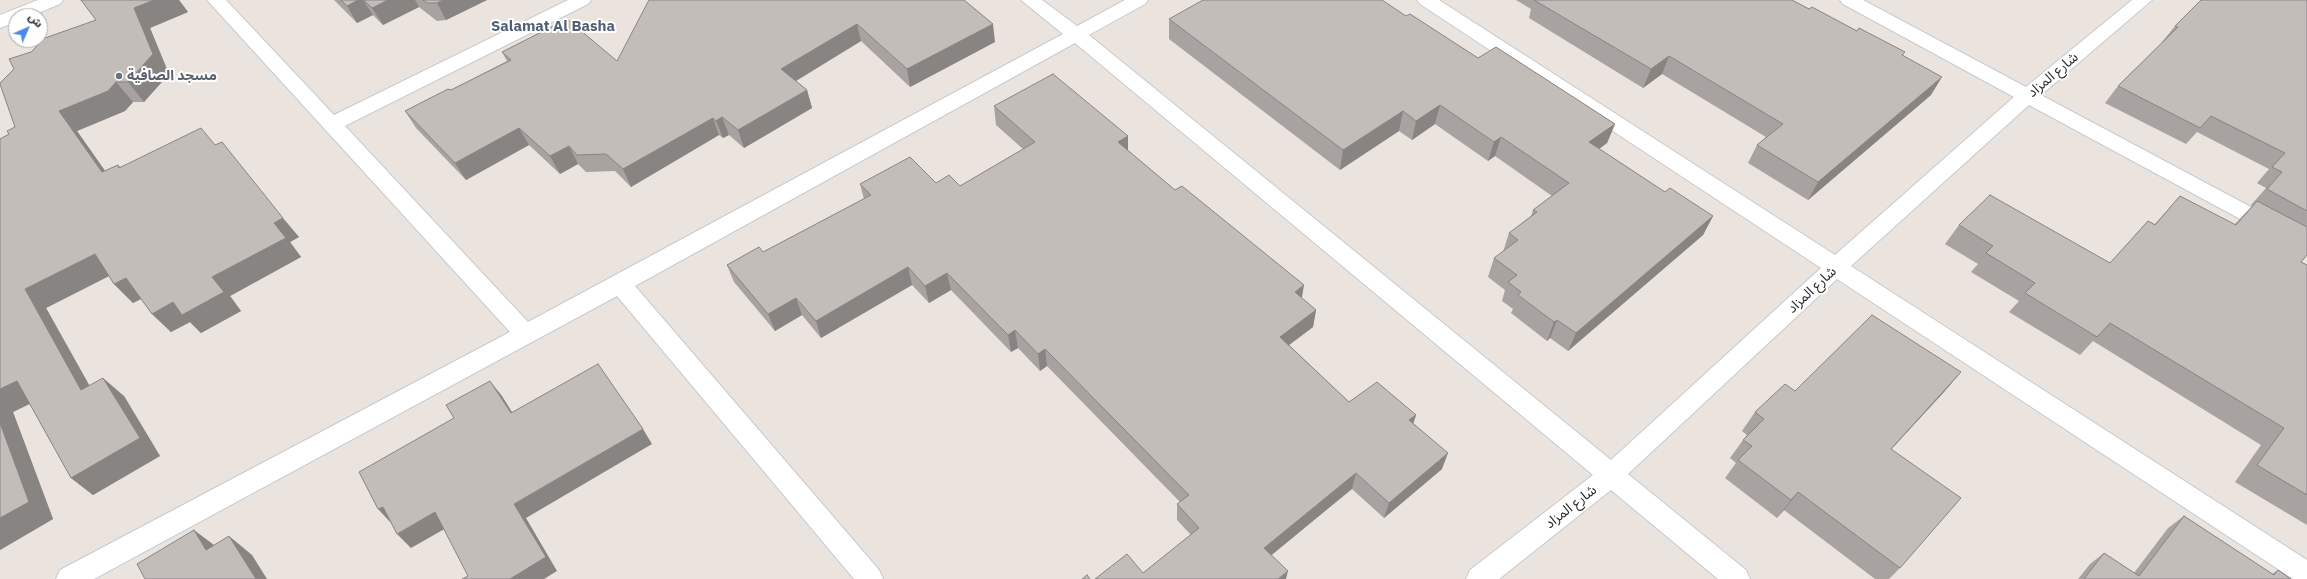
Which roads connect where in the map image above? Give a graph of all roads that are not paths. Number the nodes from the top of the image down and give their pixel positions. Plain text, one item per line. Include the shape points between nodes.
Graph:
1 (54, 0) edge
2 (216, 0) edge
3 (582, 0) edge
4 (1030, 0) edge
5 (1139, 0) edge
6 (1426, 0) edge
7 (1849, 0) edge
8 (2143, 0) edge
9 (0, 22) edge
10 (1076, 34) junction
11 (2027, 96) junction
12 (332, 124) junction
13 (2307, 247) edge
14 (1836, 267) junction
15 (620, 284) junction
16 (526, 335) junction
17 (1611, 475) junction
18 (2307, 574) edge
19 (69, 579) edge
20 (870, 579) edge
21 (1479, 579) edge
22 (1737, 579) edge

1 - 9 street
2 - 12 street
3 - 12 street
4 - 10 street
5 - 10 street
6 - 14 street
7 - 11 street
8 - 11 street, شارع المزاد
10 - 15 street
10 - 17 street
11 - 13 street
11 - 14 street, شارع المزاد
12 - 16 street
14 - 17 street, شارع المزاد
14 - 18 street
15 - 16 street
15 - 20 street
16 - 19 street
17 - 21 street, شارع المزاد
17 - 22 street

